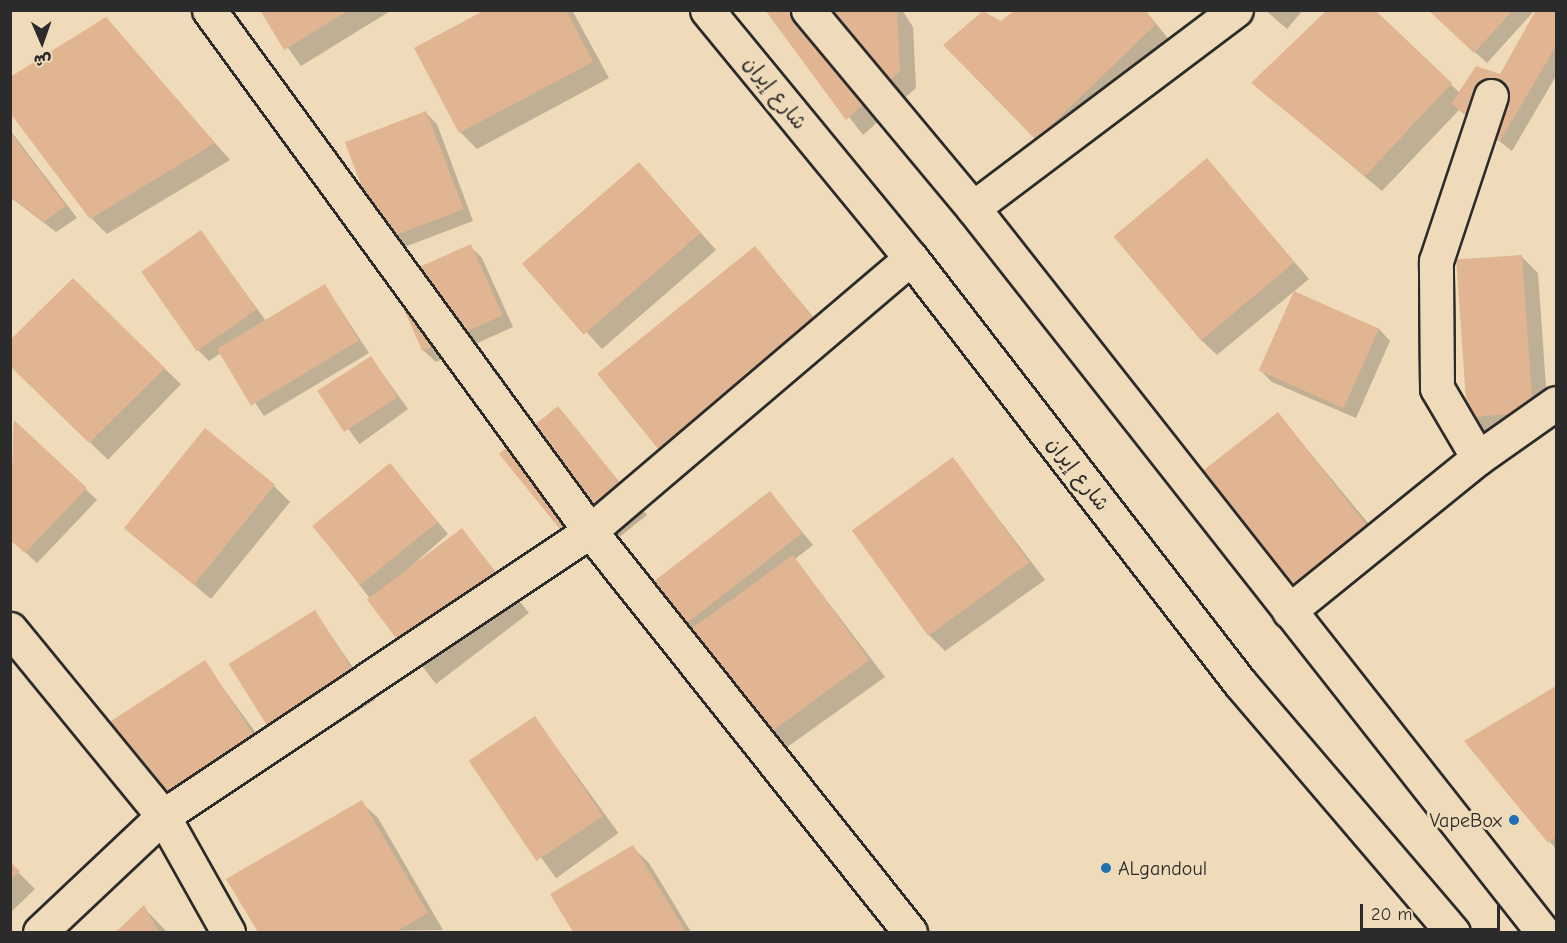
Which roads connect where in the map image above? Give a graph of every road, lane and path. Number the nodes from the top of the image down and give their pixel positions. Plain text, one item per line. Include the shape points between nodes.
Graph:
1 (209, 10) edge
2 (707, 10) edge
3 (808, 10) edge
4 (1236, 10) edge
5 (1491, 96) dead end
6 (973, 208) junction
7 (911, 258) junction
8 (1557, 403) edge
9 (1478, 458) junction
10 (590, 531) junction
11 (1288, 611) junction
12 (10, 629) edge
13 (163, 816) junction
14 (40, 933) edge
15 (228, 933) edge
16 (910, 933) edge
17 (1453, 933) edge
18 (1543, 933) edge

1 - 10 street
2 - 7 street, شارع إيران
3 - 6 street
4 - 6 street
5 - 9 street via 1436,261 1437,388
6 - 11 street
7 - 10 street
7 - 17 street, شارع إيران via 1240,683
8 - 9 street
9 - 11 street
10 - 13 street
10 - 16 street
11 - 18 street
12 - 13 street
13 - 14 street
13 - 15 street

